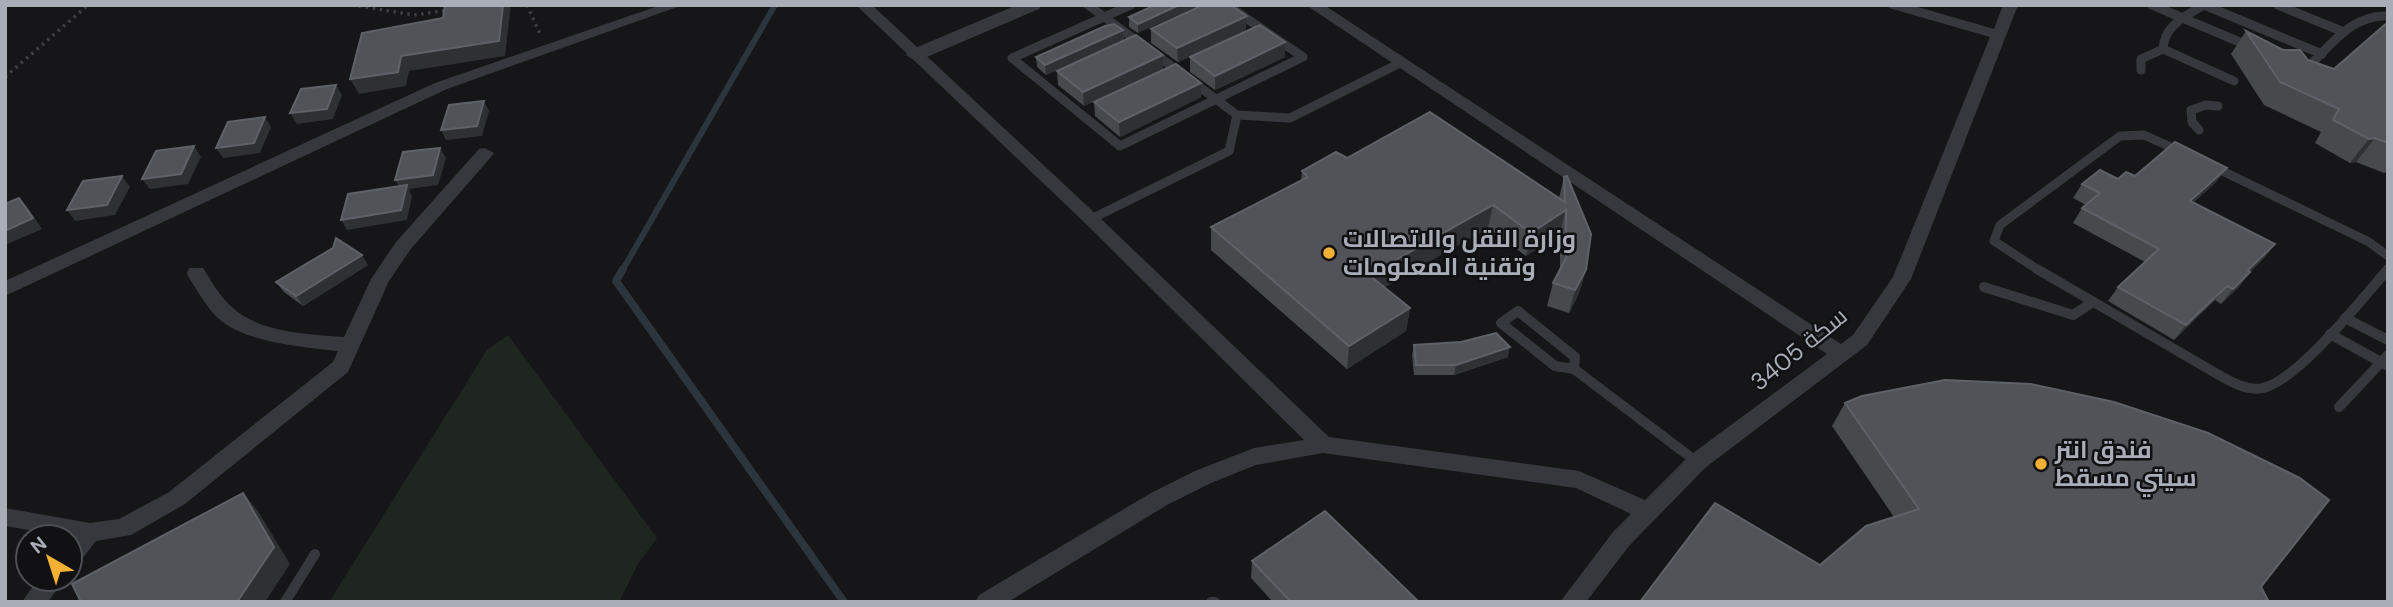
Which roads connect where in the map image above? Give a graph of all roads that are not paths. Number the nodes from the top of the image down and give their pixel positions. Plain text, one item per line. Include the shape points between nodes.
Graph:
1 (676, 5) edge
2 (863, 5) edge
3 (1033, 5) edge
4 (1088, 5) edge
5 (1131, 5) edge
6 (1227, 5) edge
7 (1313, 5) edge
8 (1894, 5) edge
9 (2011, 5) edge
10 (2152, 5) edge
11 (2204, 5) edge
12 (2278, 5) edge
13 (2388, 16) edge
14 (1104, 17) junction
15 (2183, 18) junction
16 (1263, 30) junction
17 (2344, 33) junction
18 (1998, 35) junction
19 (1250, 36) edge
20 (1149, 37) edge
21 (1138, 42) junction
22 (1126, 47) edge
23 (2254, 48) edge
24 (2163, 49) junction
25 (2322, 54) junction
26 (915, 55) junction
27 (1400, 62) junction
28 (1189, 65) edge
29 (2295, 65) edge
30 (2141, 69) dead end
31 (1177, 71) junction
32 (1165, 76) edge
33 (1056, 79) edge
34 (2234, 81) dead end
35 (1044, 84) junction
36 (1216, 99) junction
37 (2218, 106) dead end
38 (1094, 110) edge
39 (1082, 115) junction
40 (1237, 115) junction
41 (2199, 130) dead end
42 (485, 153) dead end
43 (2189, 155) edge
44 (2201, 161) edge
45 (1091, 219) junction
46 (2388, 256) edge
47 (2388, 269) edge
48 (196, 273) dead end
49 (1984, 287) dead end
50 (5, 289) edge
51 (2093, 302) junction
52 (2345, 318) junction
53 (2330, 334) junction
54 (2388, 340) edge
55 (352, 345) junction
56 (1840, 353) junction
57 (2385, 361) edge
58 (1574, 369) junction
59 (2339, 407) dead end
60 (1323, 445) junction
61 (1697, 462) junction
62 (1647, 511) junction
63 (5, 517) edge
64 (90, 532) junction
65 (84, 540) edge
66 (315, 554) dead end
67 (285, 602) edge
68 (987, 602) edge
69 (1572, 602) edge

1 - 50 street via 441,86
2 - 26 street
3 - 26 street
4 - 14 lane
5 - 14 lane
6 - 16 lane
7 - 27 street
8 - 18 street
9 - 18 street, سكة 3405
10 - 15 lane
11 - 15 lane
11 - 25 lane
12 - 17 lane
13 - 17 lane via 2367,16
14 - 21 lane
14 - 35 lane via 1012,58
15 - 23 lane
15 - 24 lane via 2166,32
16 - 19 lane
16 - 36 lane via 1303,57
17 - 25 lane
18 - 56 street, سكة 3405 via 1902,279 1860,340
20 - 21 lane
21 - 22 lane
21 - 31 lane
24 - 30 lane via 2141,59
24 - 34 lane
25 - 29 lane via 2310,65
26 - 45 street
27 - 40 lane via 1290,118
27 - 56 street
28 - 31 lane
31 - 32 lane
31 - 36 lane
33 - 35 lane
35 - 39 lane
36 - 39 lane via 1120,146
36 - 40 lane
37 - 41 lane via 2191,110 2192,122
38 - 39 lane
40 - 45 lane via 1229,151
42 - 55 street via 380,279
43 - 51 lane via 2153,138 2129,133 2120,136 2000,225 1994,241
44 - 46 lane via 2369,242
45 - 60 street
47 - 52 lane
48 - 55 street via 227,315 242,324 307,341
49 - 51 lane via 2073,316
51 - 53 lane via 2239,384 2262,389 2278,381
52 - 53 lane
52 - 54 lane
53 - 57 lane
55 - 64 street via 341,367 177,498 123,528
56 - 61 street, سكة 3405
57 - 59 lane
58 - 58 lane via 1576,357 1518,311 1501,323 1555,366
58 - 61 lane
60 - 62 street via 1580,480
60 - 68 street via 1254,457 1203,477
61 - 62 street, سكة 3405
62 - 69 street, سكة 3405
63 - 64 street
64 - 65 street
66 - 67 lane

